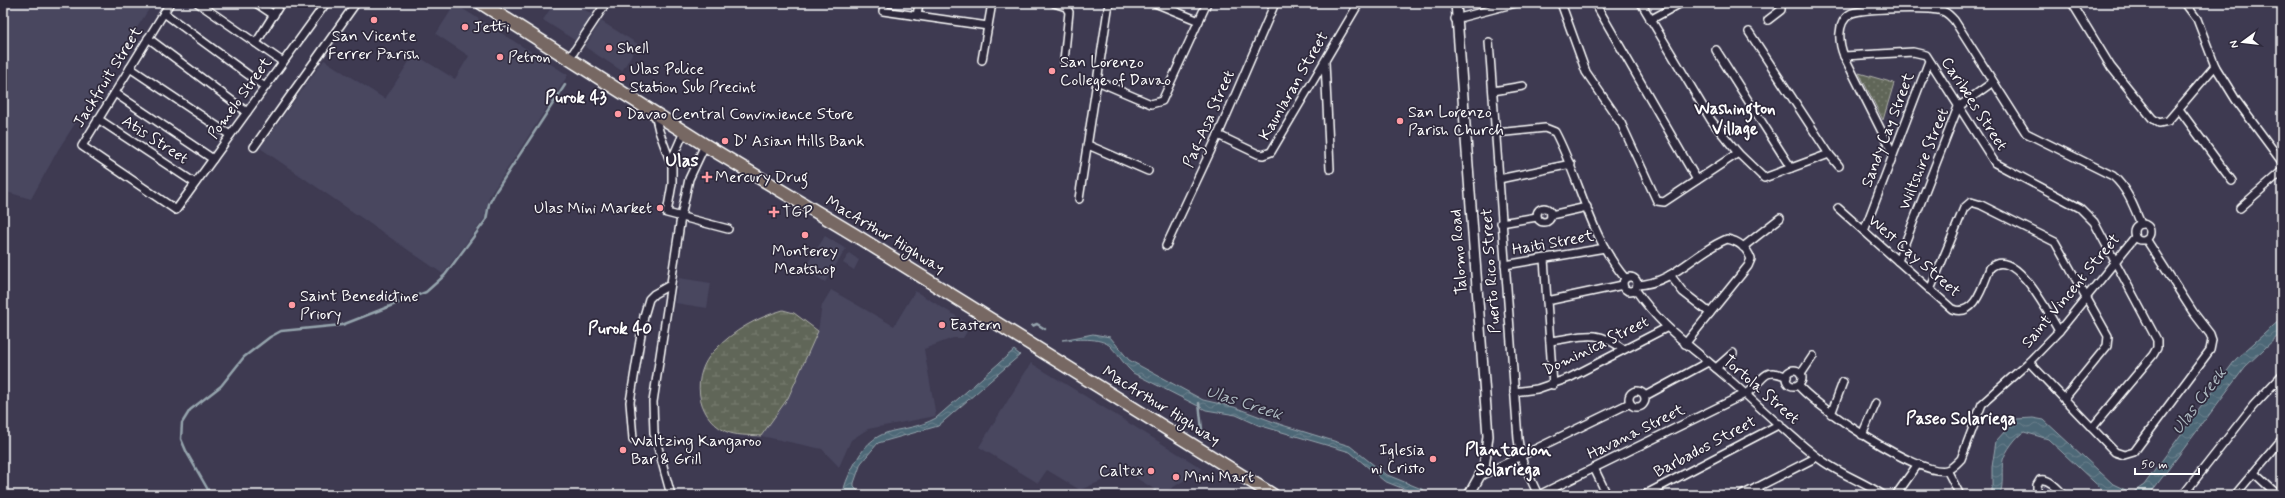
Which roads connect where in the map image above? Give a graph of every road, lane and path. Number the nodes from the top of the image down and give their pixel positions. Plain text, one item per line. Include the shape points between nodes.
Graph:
1 (170, 3) edge
2 (198, 3) edge
3 (256, 3) edge
4 (281, 3) edge
5 (326, 3) edge
6 (356, 3) edge
7 (481, 3) edge
8 (606, 3) edge
9 (885, 3) edge
10 (919, 3) edge
11 (992, 3) edge
12 (1057, 3) edge
13 (1109, 3) edge
14 (1155, 3) edge
15 (1207, 3) edge
16 (1275, 3) edge
17 (1359, 3) edge
18 (1456, 3) edge
19 (1516, 3) edge
20 (1561, 3) edge
21 (1595, 3) edge
22 (1641, 3) edge
23 (1681, 3) edge
24 (1781, 3) edge
25 (2072, 3) edge
26 (2185, 3) edge
27 (1876, 7) edge
28 (164, 13) junction
29 (274, 15) junction
30 (917, 16) junction
31 (1455, 19) junction
32 (1650, 20) junction
33 (1768, 20) dead end
34 (1199, 21) junction
35 (988, 26) junction
36 (1749, 32) dead end
37 (148, 38) junction
38 (1489, 42) dead end
39 (256, 43) junction
40 (1716, 50) dead end
41 (1844, 56) junction
42 (569, 60) junction
43 (982, 60) dead end
44 (1064, 61) dead end
45 (1929, 61) junction
46 (284, 62) junction
47 (1325, 62) junction
48 (2215, 66) junction
49 (130, 68) junction
50 (1098, 80) junction
51 (1993, 82) junction
52 (1523, 86) dead end
53 (265, 87) junction
54 (1494, 91) junction
55 (115, 93) junction
56 (1958, 107) junction
57 (2178, 110) junction
58 (248, 112) junction
59 (655, 114) junction
60 (98, 120) junction
61 (684, 132) junction
62 (1496, 133) junction
63 (230, 135) junction
64 (1218, 135) junction
65 (705, 145) junction
66 (1088, 145) junction
67 (254, 147) dead end
68 (1738, 154) junction
69 (1829, 154) junction
70 (1894, 154) junction
71 (213, 159) junction
72 (2282, 162) edge
73 (1571, 164) junction
74 (671, 166) junction
75 (1839, 166) dead end
76 (1791, 168) junction
77 (1330, 169) dead end
78 (1148, 171) dead end
79 (2282, 171) edge
80 (1499, 179) junction
81 (1697, 180) junction
82 (2232, 181) dead end
83 (195, 183) junction
84 (1080, 199) dead end
85 (1587, 207) junction
86 (1838, 208) dead end
87 (2240, 208) dead end
88 (176, 210) joint
89 (1551, 215) junction
90 (1537, 216) junction
91 (681, 217) junction
92 (1780, 218) dead end
93 (1501, 223) junction
94 (2141, 224) junction
95 (728, 229) dead end
96 (1864, 231) junction
97 (2135, 237) junction
98 (2146, 239) junction
99 (1166, 246) dead end
100 (1743, 247) junction
101 (1605, 248) junction
102 (1544, 259) junction
103 (1898, 261) junction
104 (2115, 262) junction
105 (1505, 265) junction
106 (1670, 275) junction
107 (1624, 282) junction
108 (670, 285) junction
109 (1636, 287) junction
110 (1930, 290) junction
111 (2087, 296) junction
112 (1547, 301) junction
113 (1710, 313) junction
114 (1666, 328) junction
115 (2059, 331) junction
116 (1550, 341) junction
117 (1685, 344) junction
118 (1623, 350) junction
119 (1733, 353) dead end
120 (1813, 356) dead end
121 (1708, 362) junction
122 (2029, 362) junction
123 (1716, 368) junction
124 (1801, 374) junction
125 (2282, 375) edge
126 (1787, 377) junction
127 (1843, 382) dead end
128 (1553, 385) junction
129 (1798, 385) junction
130 (1514, 392) junction
131 (1745, 395) junction
132 (1645, 396) junction
133 (2064, 399) junction
134 (1630, 403) junction
135 (1876, 403) dead end
136 (1830, 414) junction
137 (1780, 424) junction
138 (2092, 428) junction
139 (1862, 435) junction
140 (633, 439) dead end
141 (2282, 441) edge
142 (1817, 457) junction
143 (1521, 458) junction
144 (1918, 464) junction
145 (1594, 468) junction
146 (1947, 470) junction
147 (2254, 473) junction
148 (1482, 475) junction
149 (1757, 487) junction
150 (671, 495) edge
151 (1273, 495) edge
152 (1469, 495) edge
153 (1539, 495) edge
154 (1607, 495) edge
155 (1644, 495) edge
156 (1742, 495) edge
157 (1761, 495) edge
158 (1882, 495) edge
159 (1896, 495) edge
160 (1960, 495) edge
161 (2037, 495) edge
162 (2064, 495) edge
163 (2183, 495) edge
164 (2235, 495) edge
165 (2278, 495) edge

1 - 28 street, Jackfruit Street
2 - 39 street
3 - 29 street
4 - 29 street
5 - 46 street, Pomelo Street
6 - 67 street
7 - 42 highway, MacArthur Highway
8 - 42 street
9 - 30 street via 884,11
10 - 30 street
11 - 35 street
12 - 44 street via 1066,7 1069,12
13 - 50 street
14 - 34 street
15 - 34 street
16 - 64 street, Pag-Asa Street
17 - 47 street, Kaunlaran Street
18 - 31 street, Talomo Road
19 - 31 street
20 - 81 street via 1586,72 1620,123 1655,198 1659,202 1664,202
21 - 81 street
22 - 32 street
23 - 32 street
24 - 33 street via 1781,10
25 - 57 street via 2112,67 2152,118 2164,124
26 - 48 street via 2196,19
27 - 41 street via 1846,17 1840,34
27 - 51 street via 1935,9 1949,14
28 - 37 street, Jackfruit Street
28 - 53 street
29 - 39 street
30 - 35 street
31 - 148 street, Talomo Road via 1488,436
32 - 68 street via 1711,120
34 - 50 street via 1164,98 1158,104 1151,104
35 - 43 street
36 - 69 street
37 - 49 street, Jackfruit Street
37 - 58 street
38 - 54 street, Puerto Rico Street
39 - 46 street
40 - 76 street
41 - 45 street, Caribees Street via 1921,52
41 - 70 street
42 - 59 highway, MacArthur Highway
45 - 56 street, Caribees Street
45 - 70 street, Sandy Cay Street
46 - 53 street, Pomelo Street
47 - 64 street, Kaunlaran Street via 1271,152 1263,156
47 - 77 street
48 - 57 street
48 - 72 street via 2236,100
49 - 55 street, Jackfruit Street
49 - 63 street
50 - 66 street
51 - 56 street, Wiltshire Street
51 - 94 street via 2026,133 2106,172 2120,182
52 - 54 street
53 - 58 street, Pomelo Street
54 - 62 street, Puerto Rico Street
55 - 60 street, Jackfruit Street
55 - 71 street
56 - 103 street, Wiltshire Street
56 - 104 street, Caribees Street via 1995,163 2080,208 2088,215
57 - 82 street
58 - 63 street, Pomelo Street
59 - 61 highway, MacArthur Highway
59 - 74 street
60 - 83 street, Atis Street
60 - 88 street, Jackfruit Street via 82,146
61 - 65 highway, MacArthur Highway
61 - 74 street via 673,154
62 - 73 street via 1550,129 1555,132
62 - 80 street, Puerto Rico Street
63 - 71 street, Pomelo Street
64 - 99 street, Pag-Asa Street
65 - 91 street via 692,171
65 - 151 highway, MacArthur Highway via 894,259
66 - 78 street
66 - 84 street
68 - 76 street via 1764,178
68 - 81 street
69 - 75 street
69 - 76 street
70 - 96 street, Sandy Cay Street
71 - 83 street, Pomelo Street
73 - 80 street
73 - 85 street
74 - 91 street via 667,213
79 - 87 street
80 - 93 street, Puerto Rico Street
83 - 88 street, Pomelo Street
85 - 89 street
85 - 101 street
86 - 96 street, West Cay Street
89 - 90 street via 1548,221 1544,222
89 - 90 street via 1550,210 1543,208
90 - 93 street
91 - 95 street
91 - 108 street
92 - 100 street
93 - 105 street, Puerto Rico Street
94 - 97 street via 2134,228
94 - 98 street via 2150,229 2150,235
96 - 103 street, West Cay Street
97 - 98 street via 2140,240
97 - 104 street, Saint Vincent Street
98 - 138 street via 2210,334 2212,345 2134,452 2124,455 2115,452
100 - 106 street via 1734,240 1727,239
100 - 113 street via 1751,259 1748,266
101 - 102 street, Haiti Street
101 - 107 street
102 - 105 street, Haiti Street
102 - 112 street
103 - 110 street, West Cay Street
104 - 111 street, Saint Vincent Street
104 - 138 street, Caribees Street via 2157,340 2157,348
105 - 130 street, Puerto Rico Street
106 - 109 street
106 - 113 street via 1683,292
107 - 109 street via 1628,291
107 - 109 street via 1632,277 1636,280
107 - 112 street
108 - 140 street via 649,299 644,316 630,402
108 - 150 street via 653,402 654,433
109 - 114 street, Tortola Street via 1651,312
110 - 111 street via 1964,208 1971,202 2055,242
110 - 115 street, West Cay Street via 1952,309 1960,312 1975,302 1990,268 1996,264 2005,265 2027,279
111 - 115 street, Saint Vincent Street
111 - 133 street via 2108,336 2108,342
112 - 116 street
113 - 117 street
114 - 117 street, Tortola Street
114 - 118 street, Dominica Street
115 - 122 street, Saint Vincent Street
116 - 118 street via 1600,336
116 - 128 street
117 - 121 street, Tortola Street
118 - 128 street, Dominica Street
119 - 123 street
120 - 124 street
121 - 123 street, Tortola Street
121 - 132 street
122 - 133 street
122 - 146 street, Saint Vincent Street via 1982,404 1960,459
123 - 131 street, Tortola Street
124 - 126 street via 1793,370
124 - 129 street via 1802,379
125 - 163 street via 2253,406
126 - 129 street via 1790,384
126 - 131 street, Havana Street via 1773,372 1764,375
127 - 136 street
128 - 130 street, Dominica Street via 1537,390
129 - 136 street
130 - 143 street, Puerto Rico Street
131 - 137 street, Tortola Street
131 - 145 street, Havana Street
132 - 134 street via 1642,406 1637,407
132 - 134 street via 1636,391 1630,395
133 - 138 street
134 - 143 street
135 - 139 street
136 - 139 street
137 - 142 street, Tortola Street
137 - 155 street, Barbados Street
139 - 144 street
141 - 147 street
142 - 149 street
142 - 158 street, Tortola Street via 1842,474
143 - 148 street
143 - 153 street, Puerto Rico Street
144 - 146 street
144 - 159 street
145 - 153 street, Havana Street
145 - 154 street
146 - 160 street
147 - 164 street
147 - 165 street
148 - 152 street, Talomo Road
149 - 156 street
149 - 157 street
161 - 162 street via 2037,485 2043,479

